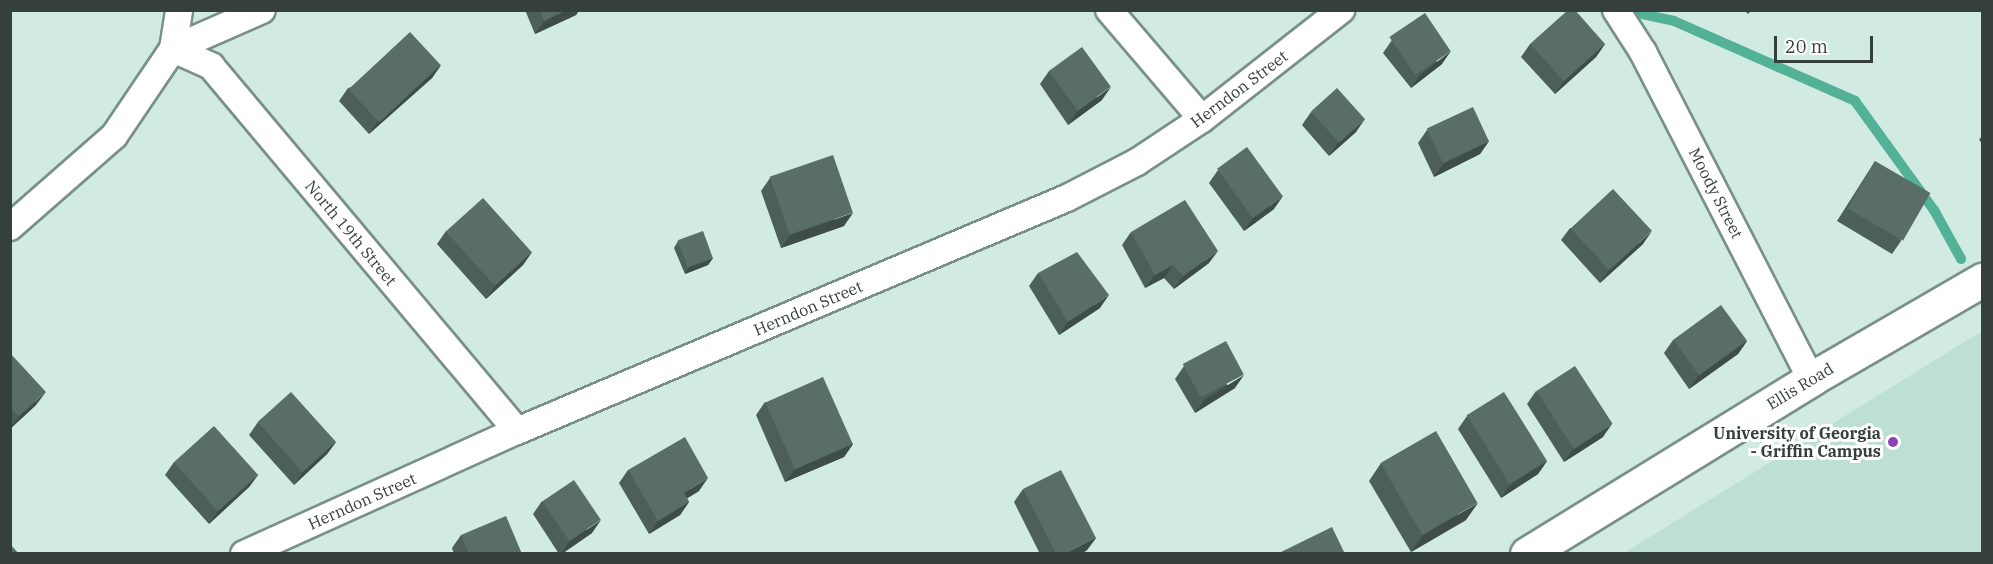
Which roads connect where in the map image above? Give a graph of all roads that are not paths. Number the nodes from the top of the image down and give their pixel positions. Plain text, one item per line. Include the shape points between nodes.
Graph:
1 (179, 10) edge
2 (262, 10) edge
3 (1109, 10) edge
4 (1341, 10) edge
5 (1616, 10) edge
6 (173, 49) junction
7 (1202, 119) junction
8 (10, 227) edge
9 (1983, 280) edge
10 (1811, 379) junction
11 (517, 431) junction
12 (244, 554) edge
13 (1527, 554) edge

1 - 6 street
2 - 6 street
3 - 7 street
4 - 7 street, Herndon Street
5 - 10 street, Moody Street via 1643,52
6 - 8 street via 114,136
6 - 11 street, North 19th Street via 211,66
7 - 11 street, Herndon Street via 1137,162 1067,198
9 - 10 street, Ellis Road
10 - 13 street, Ellis Road
11 - 12 street, Herndon Street

